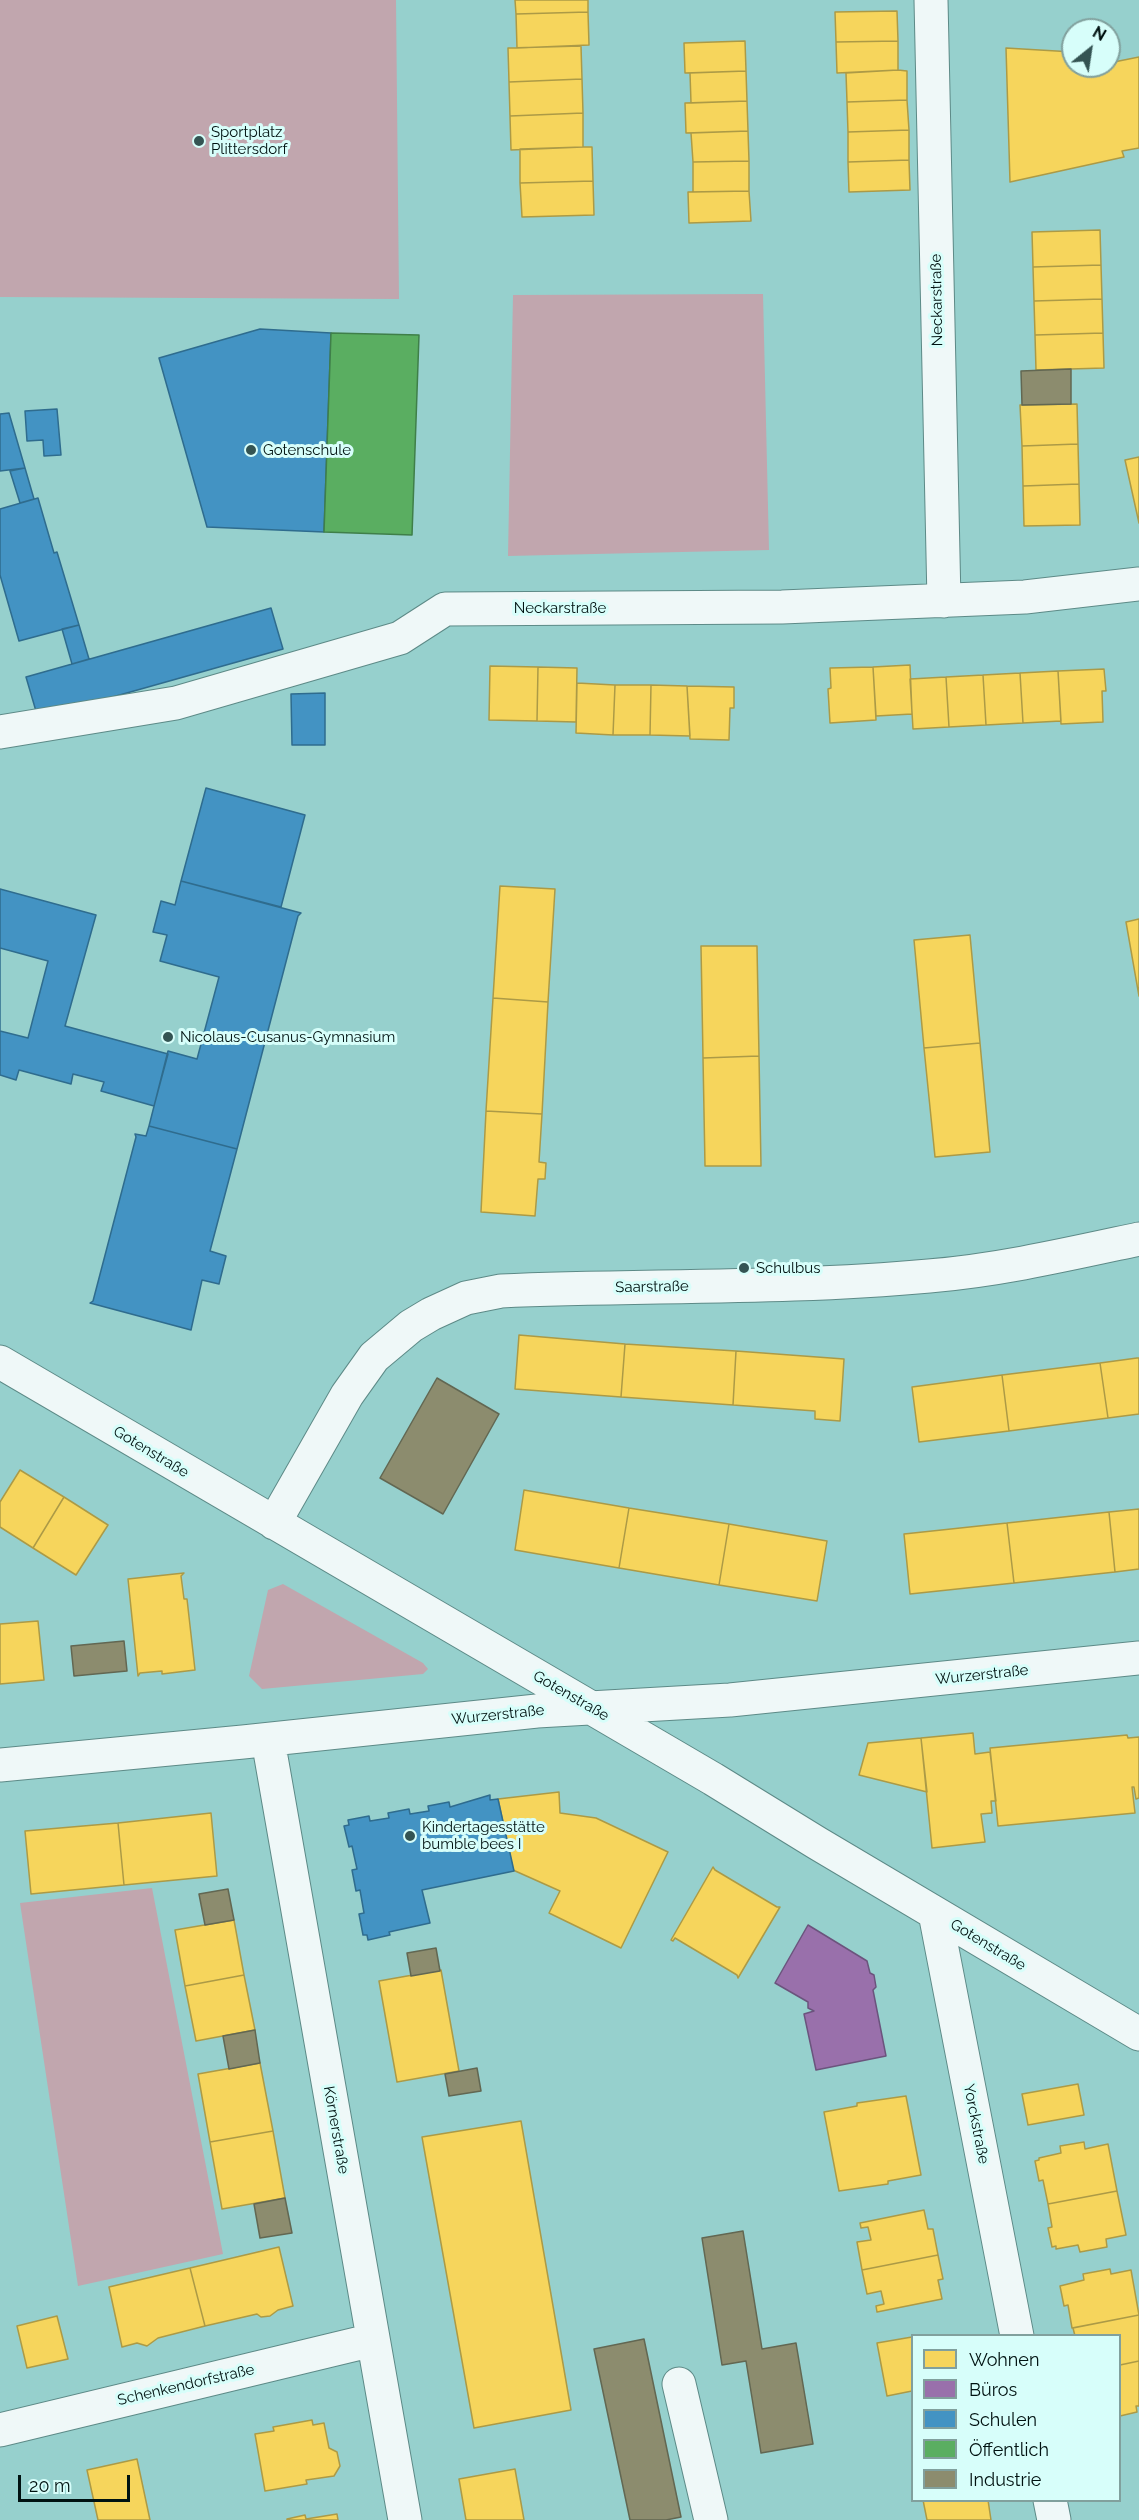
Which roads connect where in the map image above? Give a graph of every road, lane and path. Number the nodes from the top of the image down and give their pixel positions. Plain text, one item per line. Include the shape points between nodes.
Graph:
1 (932, 0) edge
2 (1139, 584) edge
3 (944, 601) junction
4 (0, 732) edge
5 (1139, 1239) edge
6 (0, 1362) edge
7 (274, 1523) junction
8 (1139, 1659) edge
9 (591, 1707) junction
10 (268, 1740) junction
11 (0, 1765) edge
12 (935, 1913) junction
13 (1139, 2034) edge
14 (1017, 2334) edge
15 (372, 2340) junction
16 (680, 2384) dead end
17 (0, 2430) edge
18 (1050, 2502) edge
19 (405, 2520) edge
20 (711, 2520) edge
21 (1054, 2520) edge

1 - 3 street, Neckarstraße
2 - 3 street, Neckarstraße via 1025,597
3 - 4 street, Neckarstraße via 782,607 445,609 400,638 176,703
5 - 7 street, Saarstraße via 1027,1263 929,1276 794,1284 501,1291 466,1298 411,1326 374,1357 347,1395
6 - 7 street, Gotenstraße
7 - 9 street, Gotenstraße
8 - 9 street, Wurzerstraße via 730,1700
9 - 10 street, Wurzerstraße
9 - 12 street, Gotenstraße
10 - 11 street, Wurzerstraße
10 - 15 street, Körnerstraße
12 - 13 street, Gotenstraße
12 - 14 street, Yorckstraße
15 - 17 street, Schenkendorfstraße
15 - 19 street, Körnerstraße
16 - 20 street
18 - 21 street

